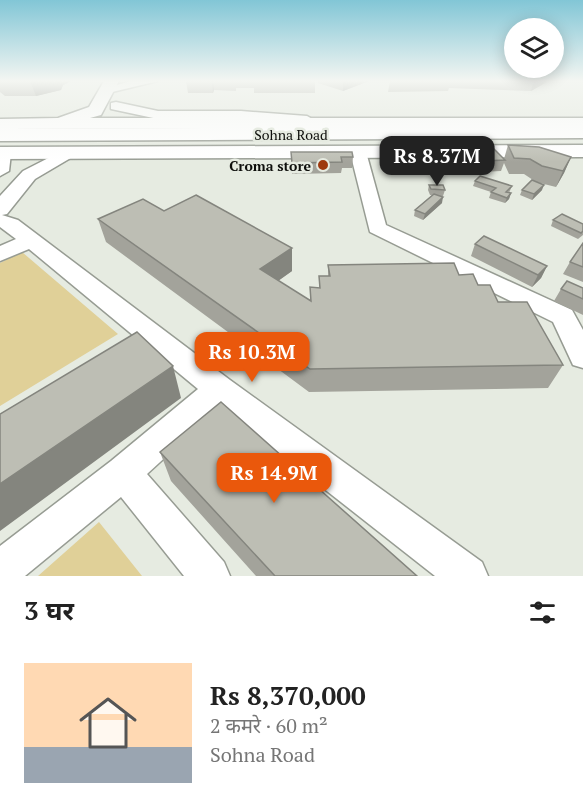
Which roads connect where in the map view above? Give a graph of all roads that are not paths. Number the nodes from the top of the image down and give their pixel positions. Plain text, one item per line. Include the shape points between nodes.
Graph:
1 (98, 108) edge
2 (116, 108) edge
3 (125, 108) edge
4 (583, 123) edge
5 (0, 124) edge
6 (45, 124) junction
7 (135, 124) junction
8 (324, 125) junction
9 (583, 132) edge
10 (583, 143) edge
11 (1, 151) edge
12 (583, 151) edge
13 (358, 152) junction
14 (68, 153) junction
15 (7, 188) edge
16 (0, 210) edge
17 (0, 220) edge
18 (31, 240) junction
19 (0, 254) edge
20 (583, 357) edge
21 (219, 389) junction
22 (123, 473) junction
23 (0, 571) edge
24 (210, 576) edge
25 (468, 576) edge

1 - 6 main road via 88,116
2 - 7 main road via 117,116
3 - 8 street via 158,115 241,115 310,120
4 - 8 main road
5 - 6 main road
6 - 7 main road
7 - 8 main road
9 - 11 highway, Sohna Road
10 - 11 highway, Sohna Road
11 - 14 main road
12 - 13 main road
13 - 14 main road
13 - 20 street via 377,228 564,316
14 - 15 street
15 - 16 street
17 - 18 street
18 - 19 street
18 - 21 street via 140,342
21 - 22 street
21 - 25 street
22 - 23 street
22 - 24 street

